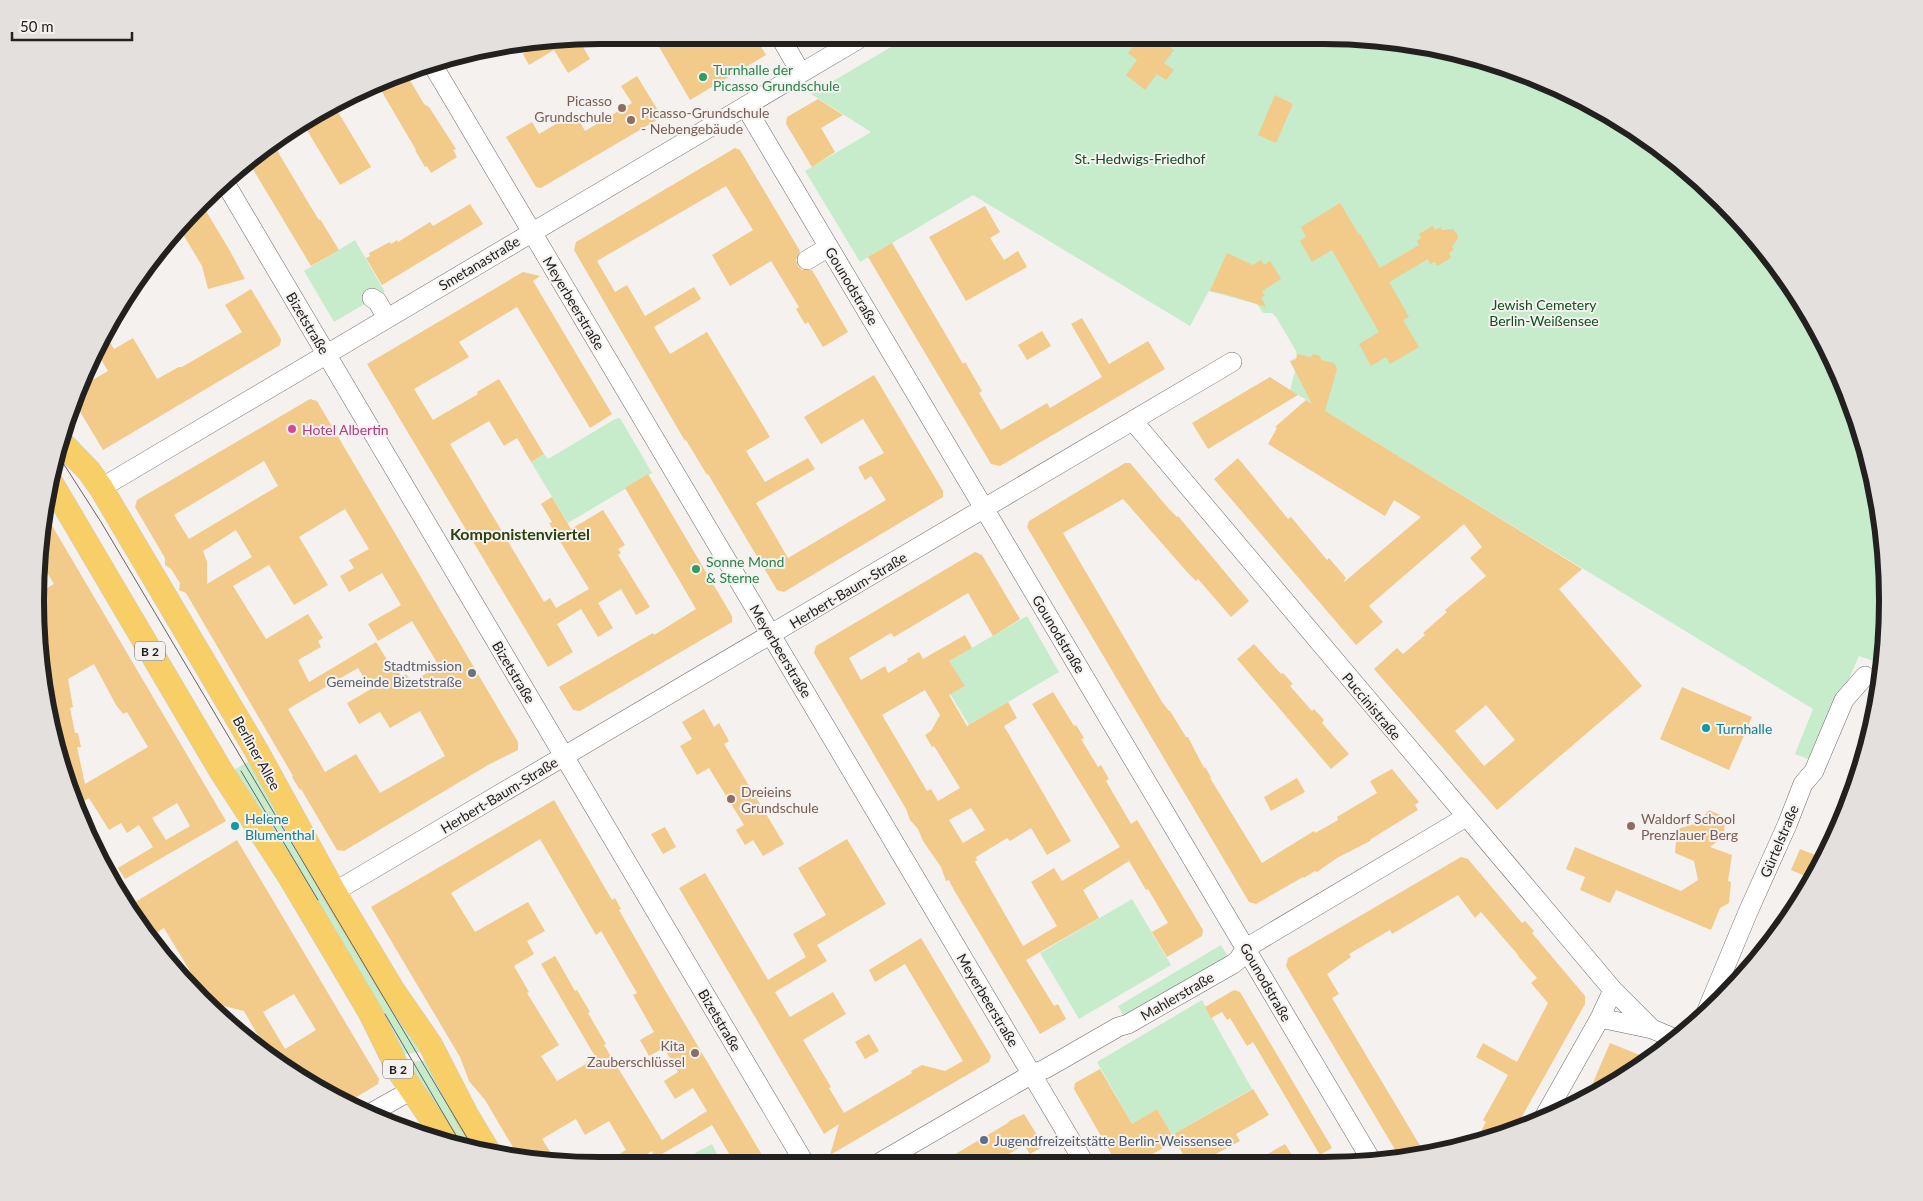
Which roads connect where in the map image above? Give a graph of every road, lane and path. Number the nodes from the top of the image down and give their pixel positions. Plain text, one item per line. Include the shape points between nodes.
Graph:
1 (784, 44) edge
2 (850, 44) edge
3 (435, 69) edge
4 (801, 73) junction
5 (745, 106) junction
6 (228, 187) edge
7 (532, 232) junction
8 (829, 247) junction
9 (807, 260) dead end
10 (372, 298) dead end
11 (387, 318) junction
12 (327, 354) junction
13 (1232, 362) dead end
14 (1133, 421) junction
15 (66, 447) edge
16 (101, 488) junction
17 (55, 489) edge
18 (985, 509) junction
19 (772, 635) junction
20 (1866, 676) dead end
21 (564, 757) junction
22 (1466, 817) junction
23 (334, 892) junction
24 (1246, 948) junction
25 (1613, 990) junction
26 (1712, 998) edge
27 (1600, 1018) junction
28 (1652, 1029) junction
29 (1669, 1036) edge
30 (1032, 1074) junction
31 (412, 1090) junction
32 (1550, 1109) edge
33 (377, 1110) edge
34 (442, 1134) edge
35 (484, 1145) edge
36 (1363, 1156) edge
37 (801, 1157) edge
38 (889, 1157) edge
39 (1081, 1157) edge

1 - 4 street
2 - 4 street, Smetanastraße
3 - 7 street, Meyerbeerstraße
4 - 5 street, Smetanastraße
5 - 7 street, Smetanastraße
5 - 8 street, Gounodstraße
6 - 12 street, Bizetstraße
7 - 11 street, Smetanastraße
7 - 19 street, Meyerbeerstraße
8 - 9 street
8 - 18 street, Gounodstraße
10 - 11 street
11 - 12 street, Smetanastraße
12 - 16 street, Smetanastraße
12 - 21 street, Bizetstraße
13 - 14 street, Herbert-Baum-Straße
14 - 18 street, Herbert-Baum-Straße
14 - 22 street, Puccinistraße
15 - 16 main road, Berliner Allee
16 - 23 main road, Berliner Allee via 256,750
17 - 31 main road, B 2 via 221,771 300,893
18 - 19 street, Herbert-Baum-Straße
18 - 24 street, Gounodstraße
19 - 21 street, Herbert-Baum-Straße
19 - 30 street, Meyerbeerstraße
20 - 26 street, Gürtelstraße via 1844,700 1814,771 1802,784 1788,825
21 - 23 street, Herbert-Baum-Straße
21 - 37 street, Bizetstraße
22 - 24 street, Mahlerstraße
22 - 25 street, Puccinistraße
23 - 35 main road, Berliner Allee via 426,1038
24 - 30 street, Mahlerstraße via 1236,962
24 - 36 street, Gounodstraße
25 - 27 street
25 - 28 street
27 - 28 street
27 - 32 street
28 - 29 street
30 - 38 street, Mahlerstraße
30 - 39 street, Meyerbeerstraße
31 - 33 street
31 - 34 main road, B 2

